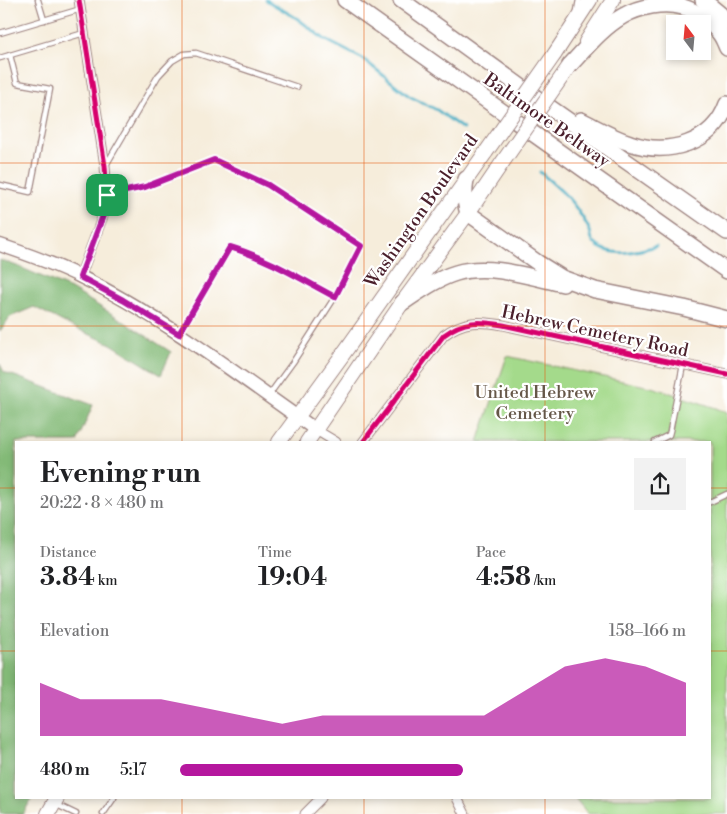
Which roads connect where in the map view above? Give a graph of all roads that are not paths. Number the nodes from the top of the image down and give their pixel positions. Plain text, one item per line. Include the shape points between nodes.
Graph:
1 (38, 0) edge
2 (345, 0) edge
3 (401, 0) edge
4 (579, 0) edge
5 (590, 0) edge
6 (613, 0) edge
7 (703, 0) edge
8 (677, 4) edge
9 (80, 5) edge
10 (44, 20) junction
11 (727, 23) edge
12 (574, 25) junction
13 (0, 32) edge
14 (84, 33) junction
15 (727, 48) edge
16 (10, 55) junction
17 (0, 58) edge
18 (570, 65) junction
19 (297, 87) dead end
20 (542, 102) junction
21 (727, 104) edge
22 (105, 166) junction
23 (466, 179) junction
24 (0, 185) edge
25 (107, 195) junction
26 (468, 213) junction
27 (727, 232) edge
28 (0, 245) edge
29 (727, 271) edge
30 (80, 277) junction
31 (595, 290) junction
32 (335, 297) junction
33 (402, 303) junction
34 (727, 318) edge
35 (179, 334) junction
36 (684, 364) junction
37 (727, 374) edge
38 (268, 396) junction
39 (297, 417) junction
40 (316, 430) junction
41 (280, 441) edge
42 (308, 441) edge
43 (334, 441) edge
44 (364, 441) edge
45 (657, 441) edge
46 (727, 494) edge
47 (711, 502) edge
48 (113, 799) edge
49 (320, 799) edge
50 (457, 799) edge
51 (53, 805) edge
52 (310, 812) edge
53 (76, 814) edge
54 (103, 814) edge
55 (464, 814) edge

1 - 10 lane
2 - 29 highway, Baltimore Beltway
3 - 20 highway, Baltimore Beltway
4 - 12 lane
5 - 12 main road, Washington Boulevard
6 - 18 main road
7 - 11 highway
8 - 15 highway via 709,22
8 - 18 highway via 637,9 623,16 606,28
9 - 10 lane
9 - 14 street
10 - 13 lane
12 - 23 main road, Washington Boulevard, bridge
14 - 16 lane
14 - 22 street
16 - 17 lane
16 - 24 lane via 17,84 50,89 30,192
18 - 26 main road, bridge
19 - 22 lane via 196,53 184,54 158,76
20 - 21 highway via 629,143 664,149 682,146 710,130
20 - 27 highway, Baltimore Beltway
22 - 25 street
23 - 26 highway via 464,191
23 - 39 main road, Washington Boulevard
25 - 30 street via 104,213
25 - 32 lane via 145,187 214,160 268,185 361,246
26 - 31 highway via 562,278
26 - 33 main road
28 - 30 main road
30 - 35 main road
31 - 33 highway via 497,270 475,270 439,280
31 - 34 highway
32 - 35 lane via 248,252 230,247
32 - 38 lane
33 - 40 main road
35 - 38 main road
36 - 37 street, Hebrew Cemetery Road
36 - 44 street, Hebrew Cemetery Road via 486,322 473,322 444,335
36 - 45 lane via 669,435
38 - 39 main road
39 - 40 main road
39 - 41 main road, Washington Boulevard
40 - 42 main road
40 - 43 street
46 - 47 lane
48 - 54 lane
49 - 52 street
50 - 55 street
51 - 53 lane

